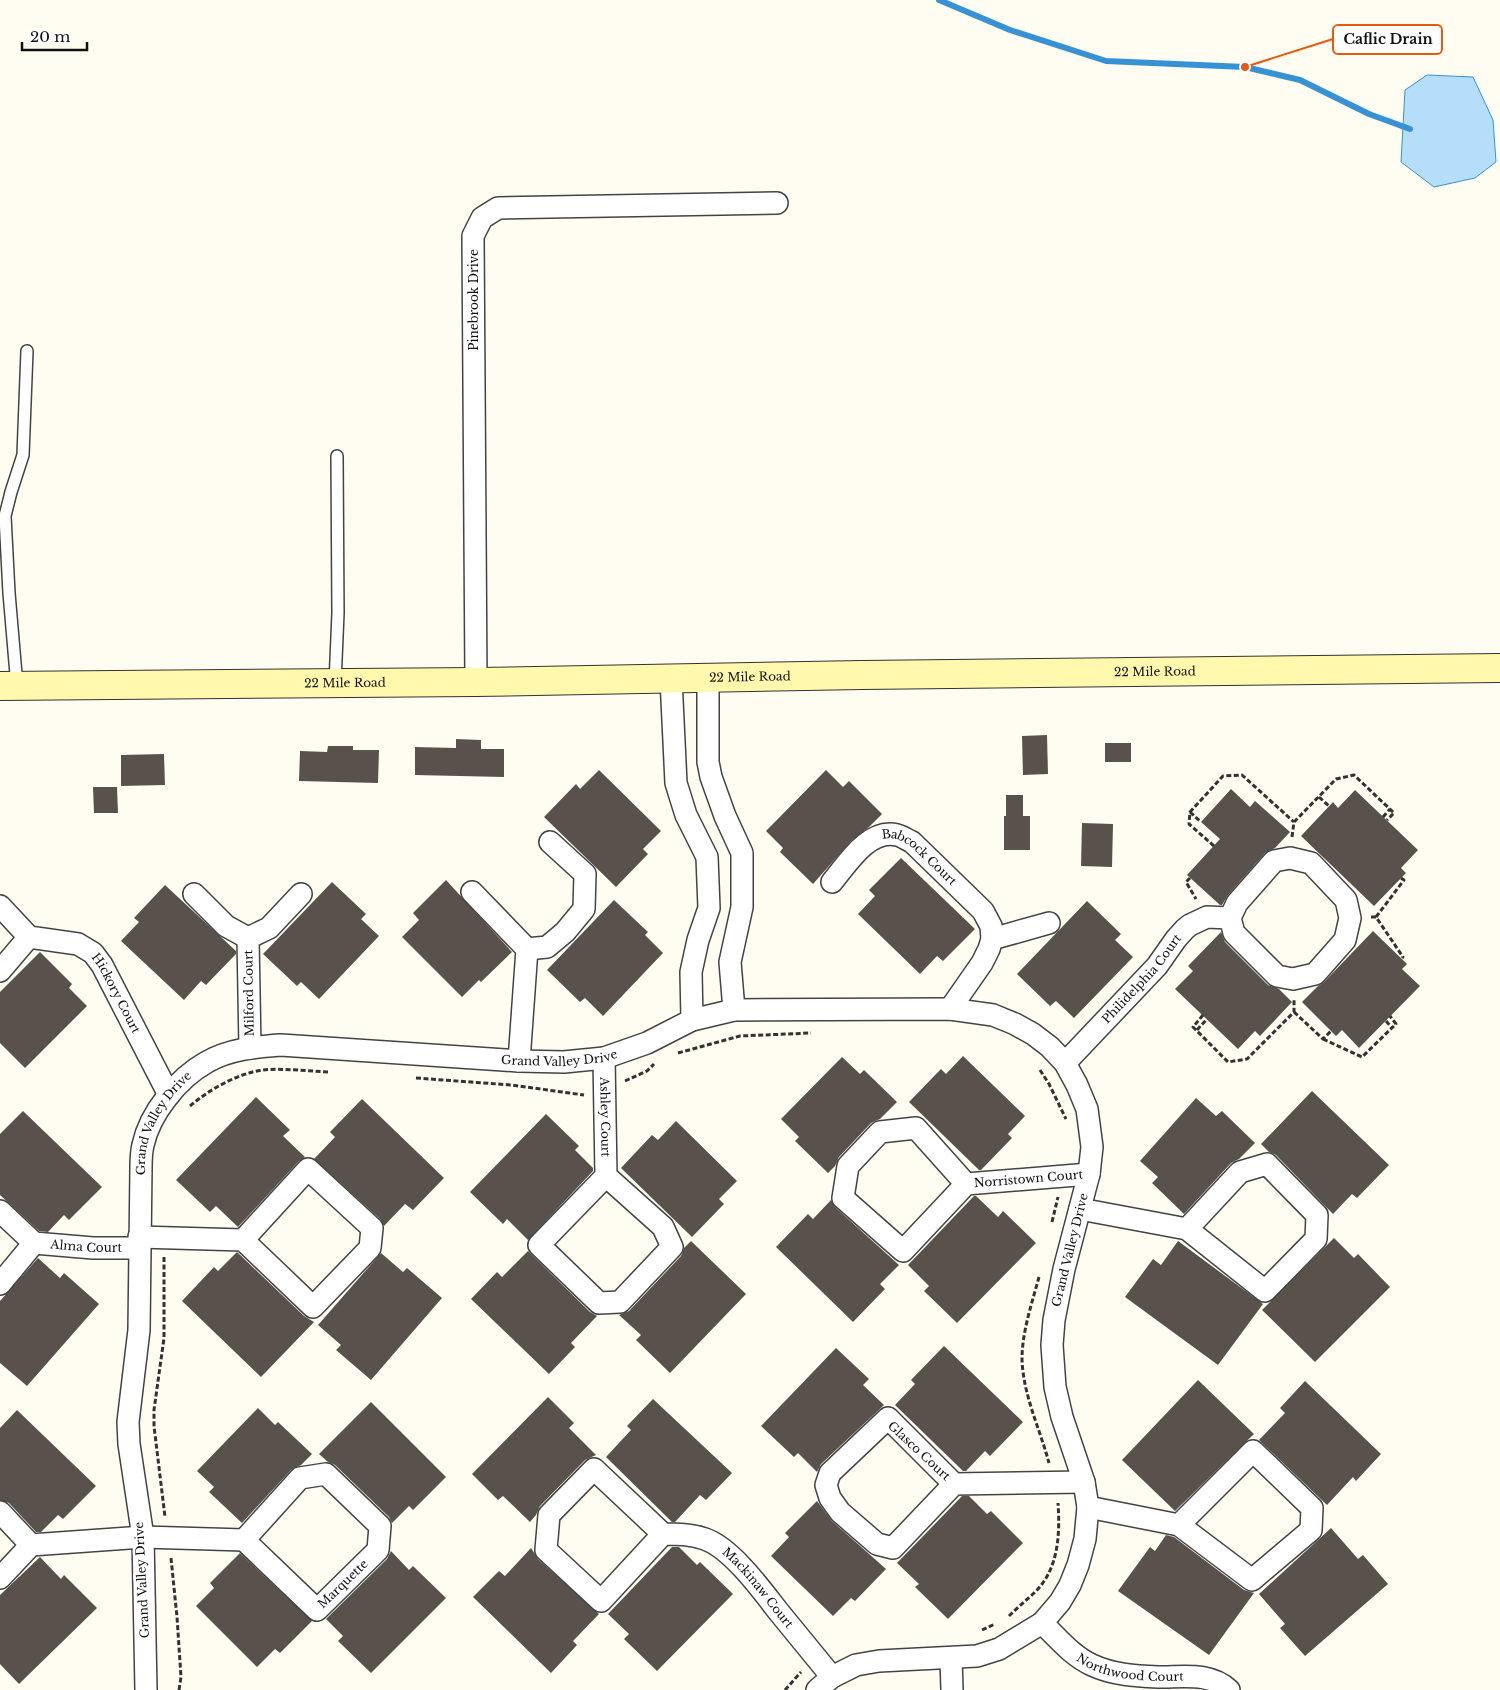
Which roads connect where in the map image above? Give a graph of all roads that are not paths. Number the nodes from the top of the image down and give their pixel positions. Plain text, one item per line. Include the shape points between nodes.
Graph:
1 (777, 203) dead end
2 (27, 350) dead end
3 (337, 456) dead end
4 (1500, 668) edge
5 (671, 679) junction
6 (708, 679) junction
7 (476, 682) junction
8 (334, 683) junction
9 (9, 686) edge
10 (550, 842) dead end
11 (742, 853) junction
12 (707, 857) junction
13 (832, 882) dead end
14 (472, 892) dead end
15 (194, 894) dead end
16 (301, 894) dead end
17 (0, 906) edge
18 (1230, 918) junction
19 (1049, 923) dead end
20 (29, 937) junction
21 (248, 938) junction
22 (992, 939) junction
23 (527, 949) junction
24 (0, 971) edge
25 (950, 1009) junction
26 (734, 1010) junction
27 (692, 1020) junction
28 (250, 1048) junction
29 (604, 1058) junction
30 (519, 1061) junction
31 (1065, 1063) junction
32 (169, 1095) junction
33 (1090, 1174) junction
34 (606, 1176) junction
35 (966, 1184) junction
36 (1080, 1208) junction
37 (0, 1211) edge
38 (1187, 1229) junction
39 (243, 1240) junction
40 (139, 1242) junction
41 (34, 1243) junction
42 (0, 1284) edge
43 (1084, 1482) junction
44 (954, 1484) junction
45 (1088, 1507) junction
46 (0, 1512) edge
47 (1179, 1525) junction
48 (663, 1534) junction
49 (143, 1537) junction
50 (244, 1540) junction
51 (31, 1545) junction
52 (0, 1578) edge
53 (1042, 1623) junction
54 (951, 1658) junction
55 (825, 1684) edge
56 (146, 1690) edge
57 (952, 1690) edge
58 (1229, 1690) edge

1 - 7 street, Pinebrook Drive via 498,208 482,218 474,236
2 - 9 lane via 23,455 5,516
3 - 8 lane via 338,613
4 - 6 street, 22 Mile Road
5 - 6 street, 22 Mile Road
5 - 7 street, 22 Mile Road
5 - 12 street via 676,783 686,815
6 - 11 street via 708,762 716,792
7 - 8 street, 22 Mile Road
8 - 9 street, 22 Mile Road
10 - 23 street via 585,874 584,909 547,947
11 - 12 street
11 - 26 street via 742,907 730,962
12 - 27 street via 709,908 691,972
13 - 22 street, Babcock Court via 871,840 884,834 897,835 912,842 983,911 991,926
14 - 23 street
15 - 21 street, Milford Court via 226,926
16 - 21 street, Milford Court via 269,928
17 - 20 street
18 - 18 street via 1237,903 1274,861 1290,858 1311,863 1346,900 1350,918 1346,940 1315,974 1293,979 1277,976 1234,933
18 - 31 street, Philidelphia Court via 1207,917 1185,929 1157,966
19 - 22 street
20 - 24 street
20 - 32 street, Hickory Court via 78,944 93,953
21 - 28 street, Milford Court
22 - 25 street via 982,963
23 - 30 street
25 - 26 street, Grand Valley Drive
25 - 31 street, Grand Valley Drive via 993,1015 1015,1024 1050,1047
26 - 27 street, Grand Valley Drive
27 - 29 street, Grand Valley Drive via 647,1043
28 - 30 street, Grand Valley Drive via 281,1045
28 - 32 street, Grand Valley Drive via 207,1062 190,1073
29 - 30 street, Grand Valley Drive via 564,1062
29 - 34 street, Ashley Court
31 - 33 street, Grand Valley Drive via 1087,1109 1092,1147
32 - 40 street, Grand Valley Drive via 152,1122 143,1145
33 - 35 street, Norristown Court
33 - 36 street, Grand Valley Drive
34 - 34 street via 539,1244 599,1303 620,1302 672,1247 663,1227
35 - 35 street, Norristown Court via 904,1251 842,1198 848,1166 880,1132 916,1128
36 - 38 street
36 - 43 street, Grand Valley Drive via 1064,1269 1052,1345 1055,1387
37 - 41 street, Alma Court
38 - 38 street via 1265,1291 1316,1239 1317,1215 1267,1164 1240,1172
39 - 39 street via 313,1307 370,1248 372,1228 308,1169
39 - 40 street, Alma Court
40 - 41 street, Alma Court via 93,1248
40 - 49 street, Grand Valley Drive via 139,1330 128,1422
41 - 42 street, Alma Court
43 - 44 street, Glasco Court
43 - 45 street, Grand Valley Drive
44 - 44 street, Glasco Court via 888,1418 830,1473 826,1485 840,1512 877,1544 893,1548
45 - 47 street
45 - 53 street, Grand Valley Drive via 1078,1565 1060,1602
46 - 51 street
47 - 47 street via 1252,1580 1311,1530 1312,1508 1253,1451
48 - 48 street via 601,1601 546,1550 549,1515 594,1469
48 - 55 street, Mackinaw Court via 706,1539 728,1553 818,1660
49 - 50 street
49 - 51 street
49 - 56 street, Grand Valley Drive
50 - 50 street, Marquette via 317,1610 378,1550 380,1526 326,1474 300,1478
51 - 52 street
53 - 54 street, Grand Valley Drive via 1000,1649 977,1656
53 - 58 street, Northwood Court via 1073,1654 1092,1665 1123,1675 1203,1677 1219,1682
54 - 55 street, Grand Valley Drive via 856,1665
54 - 57 street

